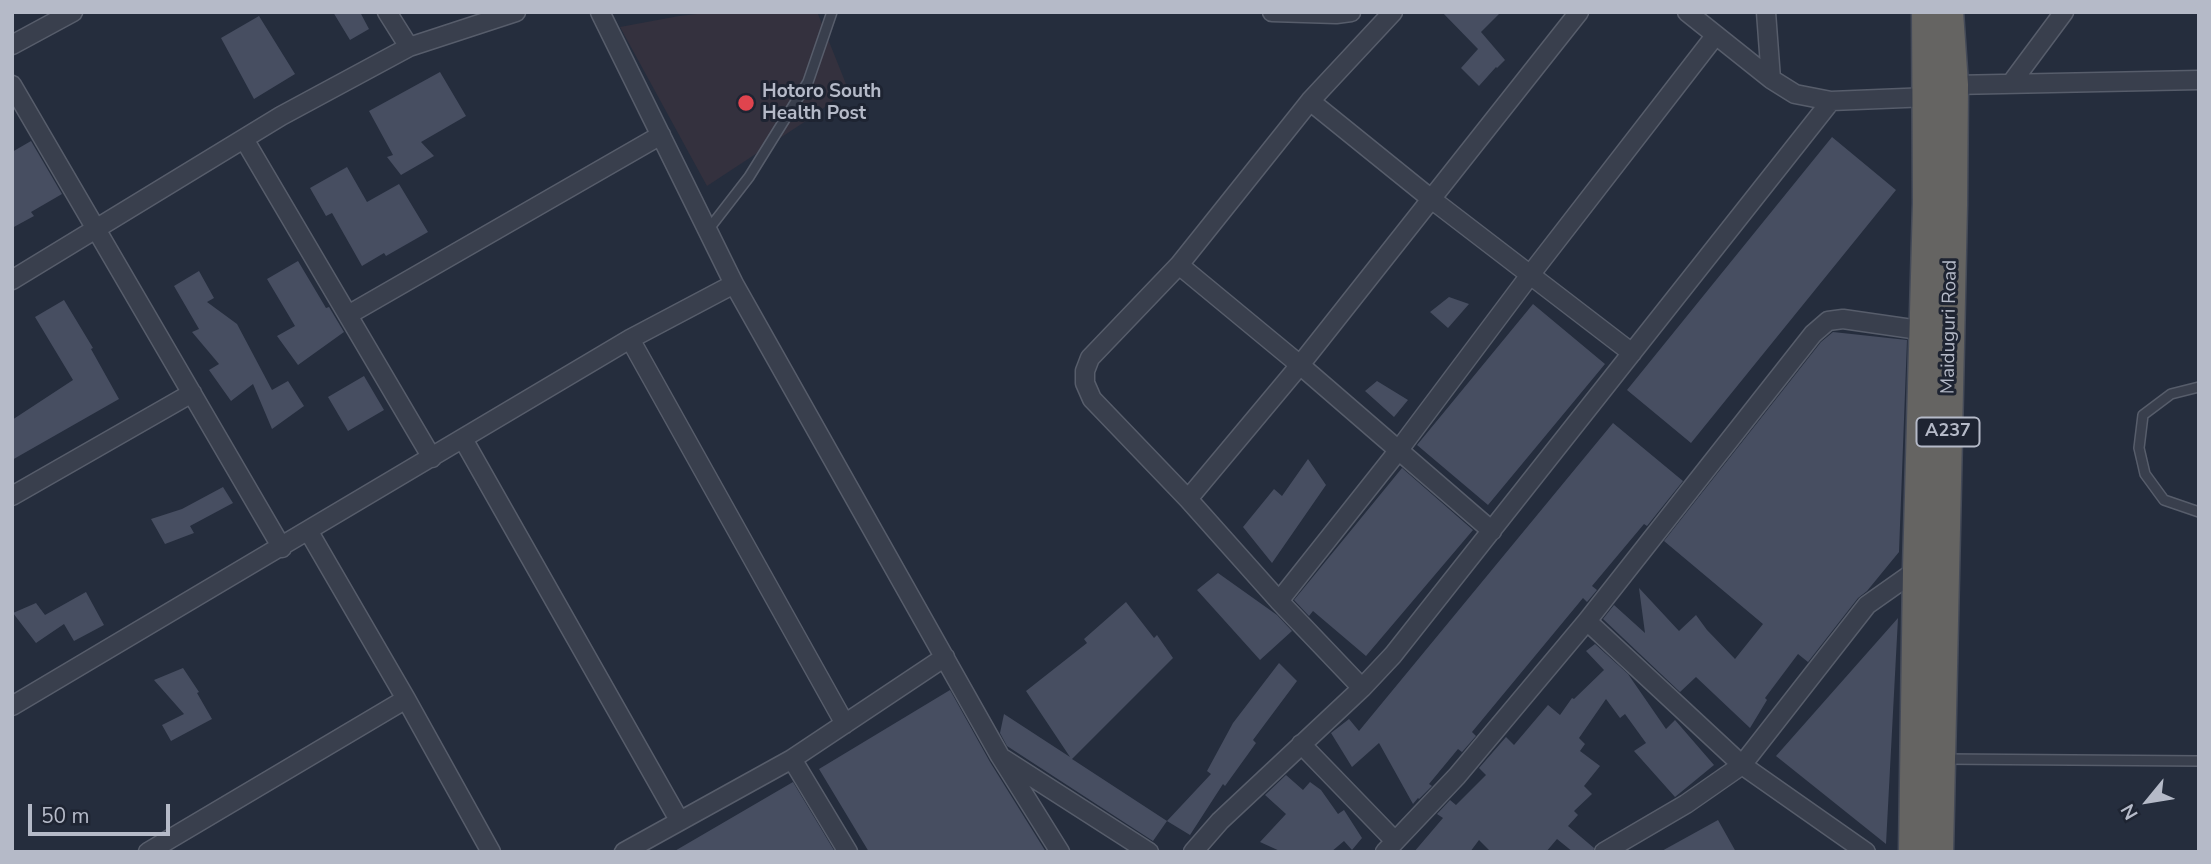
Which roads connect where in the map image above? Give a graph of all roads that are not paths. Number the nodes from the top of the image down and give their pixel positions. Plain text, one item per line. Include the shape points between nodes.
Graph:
1 (73, 12) edge
2 (387, 12) edge
3 (516, 12) edge
4 (600, 12) edge
5 (832, 12) edge
6 (1272, 12) edge
7 (1350, 12) edge
8 (1393, 12) edge
9 (1579, 12) edge
10 (1687, 12) edge
11 (1766, 12) edge
12 (1927, 12) edge
13 (1948, 12) edge
14 (2064, 12) edge
15 (1715, 36) junction
16 (12, 45) edge
17 (409, 47) junction
18 (1771, 79) junction
19 (2199, 80) edge
20 (2012, 82) junction
21 (12, 85) edge
22 (1941, 91) junction
23 (1831, 101) junction
24 (1310, 102) junction
25 (661, 135) junction
26 (244, 139) junction
27 (1430, 198) junction
28 (97, 227) junction
29 (708, 230) junction
30 (1179, 265) junction
31 (1530, 275) junction
32 (12, 280) edge
33 (734, 284) junction
34 (348, 314) junction
35 (1926, 331) junction
36 (630, 339) junction
37 (1632, 353) junction
38 (1300, 365) junction
39 (2199, 387) edge
40 (192, 393) junction
41 (463, 439) junction
42 (1398, 451) junction
43 (432, 458) junction
44 (12, 496) edge
45 (1188, 499) junction
46 (2199, 512) edge
47 (1492, 531) junction
48 (309, 532) junction
49 (282, 548) junction
50 (1918, 569) junction
51 (1279, 601) junction
52 (1587, 621) junction
53 (945, 657) junction
54 (1362, 688) junction
55 (406, 699) junction
56 (12, 706) edge
57 (845, 724) junction
58 (1301, 744) junction
59 (1000, 756) junction
60 (792, 759) junction
61 (1929, 759) junction
62 (2199, 761) edge
63 (1742, 765) junction
64 (679, 820) junction
65 (1390, 846) edge
66 (148, 852) edge
67 (491, 852) edge
68 (624, 852) edge
69 (848, 852) edge
70 (1060, 852) edge
71 (1149, 852) edge
72 (1193, 852) edge
73 (1604, 852) edge
74 (1866, 852) edge
75 (1914, 852) edge
76 (1938, 852) edge

1 - 16 street
2 - 17 street
3 - 17 street
4 - 25 street
5 - 29 lane via 808,82 749,177
6 - 7 street
8 - 24 street
9 - 27 street
10 - 15 street
11 - 18 street
12 - 22 highway, Maiduguri Road / A237
13 - 22 highway, Maiduguri Road / A237
14 - 20 street
15 - 18 street
15 - 31 street
17 - 26 street
18 - 23 street via 1795,94
19 - 20 street
20 - 22 street
21 - 28 street
22 - 23 street
22 - 35 highway, Maiduguri Road / A237
22 - 61 highway, Maiduguri Road / A237 via 1951,333
23 - 37 street
24 - 27 street
24 - 30 street
25 - 29 street
25 - 34 street
26 - 28 street
26 - 34 street
27 - 31 street
27 - 38 street
28 - 32 street
28 - 40 street
29 - 33 street
30 - 38 street
30 - 45 street via 1090,358 1085,383 1092,400
31 - 37 street
31 - 42 street
33 - 36 street
33 - 53 street
34 - 43 street
35 - 50 highway, Maiduguri Road / A237
35 - 52 street via 1828,320
36 - 41 street
36 - 57 street
37 - 47 street
38 - 42 street
38 - 45 street
39 - 46 lane via 2171,394 2143,415 2139,448 2145,474 2164,500
40 - 44 street
40 - 49 street
41 - 43 street
41 - 64 street
42 - 47 street
42 - 51 street
43 - 48 street
45 - 51 street
47 - 54 street
48 - 49 street
48 - 55 street
49 - 56 street
50 - 61 highway, Maiduguri Road / A237
50 - 63 street via 1867,605
51 - 54 street
52 - 63 street
52 - 65 street via 1457,776
53 - 57 street
53 - 59 street
54 - 58 street
55 - 66 street
55 - 67 street
57 - 60 street
58 - 65 street
58 - 72 street
59 - 70 street
59 - 71 street
60 - 64 street
60 - 69 street
61 - 62 lane
61 - 75 highway, Maiduguri Road / A237
61 - 76 highway, Maiduguri Road / A237
63 - 73 street
63 - 74 street
64 - 68 street

